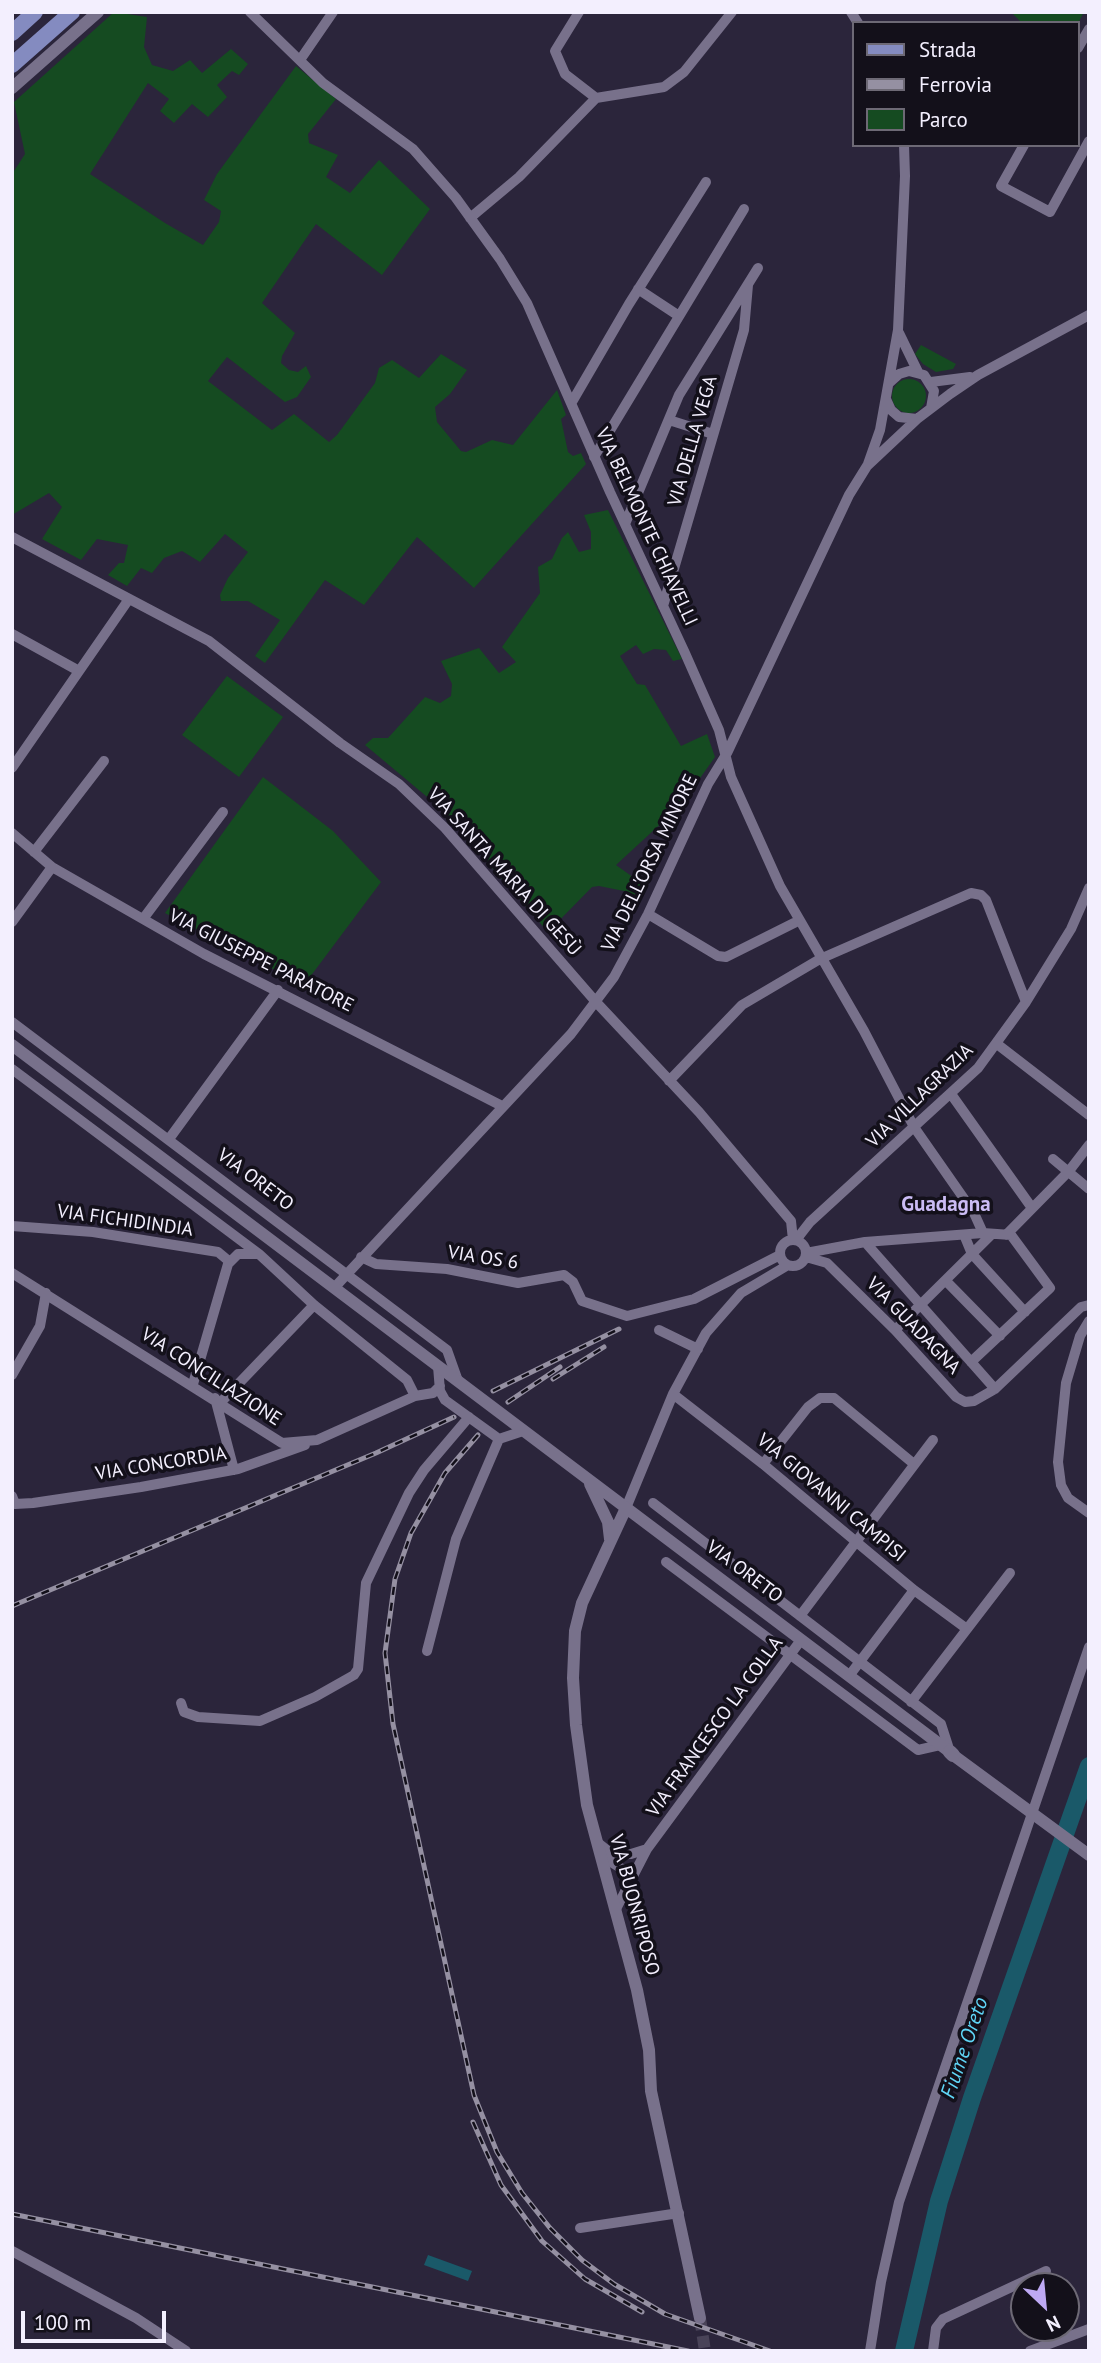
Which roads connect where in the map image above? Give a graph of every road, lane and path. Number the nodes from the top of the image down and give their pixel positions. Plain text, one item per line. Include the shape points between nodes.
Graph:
1 (35, 12) edge
2 (72, 12) edge
3 (98, 12) edge
4 (250, 12) edge
5 (333, 12) edge
6 (579, 12) edge
7 (732, 12) edge
8 (1089, 29) edge
9 (12, 33) edge
10 (1080, 45) edge
11 (300, 60) junction
12 (12, 65) edge
13 (12, 88) edge
14 (596, 98) junction
15 (1089, 141) edge
16 (904, 147) edge
17 (1023, 147) edge
18 (706, 182) dead end
19 (744, 209) dead end
20 (470, 218) junction
21 (758, 268) dead end
22 (748, 285) junction
23 (638, 289) junction
24 (1089, 315) edge
25 (679, 316) junction
26 (898, 330) junction
27 (918, 372) junction
28 (978, 375) junction
29 (931, 382) junction
30 (889, 383) junction
31 (886, 399) junction
32 (572, 402) junction
33 (931, 408) junction
34 (917, 419) junction
35 (669, 420) junction
36 (713, 434) junction
37 (594, 457) junction
38 (867, 466) junction
39 (625, 524) junction
40 (12, 537) edge
41 (129, 599) junction
42 (663, 606) junction
43 (12, 634) edge
44 (79, 671) junction
45 (726, 753) junction
46 (104, 761) dead end
47 (12, 768) edge
48 (223, 812) dead end
49 (12, 833) edge
50 (34, 852) junction
51 (52, 867) junction
52 (1089, 888) edge
53 (648, 914) junction
54 (143, 919) junction
55 (798, 921) junction
56 (12, 922) edge
57 (820, 959) junction
58 (278, 990) junction
59 (597, 1002) junction
60 (1026, 1002) junction
61 (12, 1022) edge
62 (997, 1044) junction
63 (12, 1045) edge
64 (12, 1069) edge
65 (669, 1081) junction
66 (951, 1094) junction
67 (502, 1106) junction
68 (1089, 1115) edge
69 (914, 1126) junction
70 (169, 1139) junction
71 (1089, 1145) edge
72 (1053, 1159) dead end
73 (1069, 1171) junction
74 (1089, 1189) edge
75 (1032, 1208) junction
76 (12, 1226) edge
77 (988, 1234) junction
78 (1008, 1235) junction
79 (965, 1237) junction
80 (795, 1240) junction
81 (865, 1242) junction
82 (259, 1254) junction
83 (972, 1254) junction
84 (780, 1255) junction
85 (806, 1255) junction
86 (361, 1257) junction
87 (230, 1262) junction
88 (788, 1265) junction
89 (12, 1273) edge
90 (346, 1274) junction
91 (946, 1281) junction
92 (334, 1288) junction
93 (46, 1293) junction
94 (1089, 1304) edge
95 (314, 1305) junction
96 (922, 1306) junction
97 (1025, 1312) junction
98 (1089, 1321) edge
99 (659, 1330) dead end
100 (895, 1330) junction
101 (1000, 1336) junction
102 (698, 1349) junction
103 (971, 1362) junction
104 (438, 1366) junction
105 (12, 1375) edge
106 (458, 1381) junction
107 (193, 1384) junction
108 (440, 1386) junction
109 (995, 1389) junction
110 (673, 1394) junction
111 (415, 1396) junction
112 (218, 1400) junction
113 (469, 1417) junction
114 (523, 1431) junction
115 (499, 1438) junction
116 (317, 1440) junction
117 (933, 1440) dead end
118 (763, 1464) junction
119 (914, 1464) junction
120 (234, 1470) junction
121 (589, 1480) junction
122 (12, 1496) edge
123 (653, 1503) dead end
124 (626, 1508) junction
125 (1089, 1513) edge
126 (610, 1539) junction
127 (858, 1541) junction
128 (666, 1562) dead end
129 (730, 1562) junction
130 (1010, 1573) dead end
131 (719, 1576) junction
132 (914, 1590) junction
133 (708, 1592) junction
134 (800, 1616) junction
135 (967, 1629) junction
136 (801, 1640) junction
137 (1089, 1647) edge
138 (426, 1651) dead end
139 (790, 1653) junction
140 (859, 1661) junction
141 (849, 1676) junction
142 (912, 1702) junction
143 (181, 1703) dead end
144 (948, 1751) junction
145 (598, 1843) junction
146 (647, 1849) junction
147 (1089, 1856) edge
148 (632, 1875) junction
149 (616, 1909) junction
150 (679, 2213) junction
151 (580, 2228) dead end
152 (12, 2251) edge
153 (1046, 2271) dead end
154 (700, 2318) tunnel mouth
155 (1089, 2329) edge
156 (186, 2351) edge
157 (870, 2351) edge
158 (933, 2351) edge
159 (1030, 2351) edge

1 - 9 main road
2 - 12 main road
3 - 13 street
4 - 11 street, VIA BELMONTE CHIAVELLI
5 - 11 street
6 - 14 street via 555,51 565,74
7 - 14 street via 684,72 664,87
8 - 10 street
11 - 20 street, VIA BELMONTE CHIAVELLI via 323,83 412,149
14 - 20 street via 519,177
15 - 17 street via 1050,212 1002,186
16 - 26 street
18 - 23 street
19 - 25 street
20 - 32 street, VIA BELMONTE CHIAVELLI via 527,303
21 - 22 street
22 - 35 street via 679,395
22 - 36 street, VIA DELLA VEGA via 744,330
23 - 25 street
23 - 32 street
24 - 28 street
25 - 37 street
26 - 27 street
26 - 30 street
27 - 29 street
27 - 30 street via 899,374
28 - 29 street
28 - 33 street
29 - 33 street
30 - 31 street
31 - 34 street via 899,417
31 - 38 street
32 - 37 street, VIA BELMONTE CHIAVELLI
33 - 34 street
34 - 38 street
35 - 36 street
35 - 39 street
36 - 42 street, VIA DELLA VEGA
37 - 39 street, VIA BELMONTE CHIAVELLI
38 - 45 street, VIA DELL'ORSA MINORE
39 - 42 street, VIA BELMONTE CHIAVELLI
40 - 41 street, VIA SANTA MARIA DI GESÙ
41 - 44 street
41 - 59 street, VIA SANTA MARIA DI GESÙ via 209,641 399,784 445,828
42 - 45 street, VIA BELMONTE CHIAVELLI
43 - 44 street
44 - 47 street
45 - 53 street, VIA DELL'ORSA MINORE
45 - 55 street, VIA BELMONTE CHIAVELLI via 731,776
46 - 50 street
48 - 54 street
49 - 50 street, VIA GIUSEPPE PARATORE
50 - 51 street, VIA GIUSEPPE PARATORE
51 - 54 street, VIA GIUSEPPE PARATORE
51 - 56 street
52 - 60 street, VIA VILLAGRAZIA via 1071,929
53 - 55 street via 726,957
53 - 59 street, VIA DELL'ORSA MINORE
54 - 58 street, VIA GIUSEPPE PARATORE
55 - 57 street, VIA BELMONTE CHIAVELLI
57 - 60 street via 971,893 981,895
57 - 65 street via 742,1004
57 - 69 street, VIA BELMONTE CHIAVELLI
58 - 67 street, VIA GIUSEPPE PARATORE
58 - 70 street
59 - 65 street, VIA SANTA MARIA DI GESÙ
59 - 67 street, VIA DELL'ORSA MINORE
60 - 62 street, VIA VILLAGRAZIA
61 - 70 street, VIA ORETO
62 - 66 street, VIA VILLAGRAZIA
62 - 68 street
63 - 92 street, VIA ORETO
64 - 82 street
65 - 80 street, VIA SANTA MARIA DI GESÙ via 790,1222
66 - 69 street, VIA VILLAGRAZIA
66 - 75 street
67 - 86 street, VIA DELL'ORSA MINORE
69 - 77 street, VIA BELMONTE CHIAVELLI
69 - 80 street, VIA VILLAGRAZIA
70 - 90 street, VIA ORETO
71 - 73 street
72 - 73 street
73 - 74 street
73 - 75 street
75 - 78 street
76 - 87 street, VIA FICHIDINDIA via 93,1232 218,1252
77 - 78 street
77 - 79 street
77 - 83 street
78 - 97 street via 1050,1288
79 - 81 street
79 - 83 street
80 - 84 street via 785,1243
80 - 85 street via 804,1245
81 - 85 street
81 - 96 street
82 - 87 street via 238,1254
82 - 95 street
83 - 91 street
83 - 97 street
84 - 86 street, VIA OS 6 via 694,1299 627,1316 582,1301 564,1275 518,1283 447,1269 376,1265
84 - 88 street
85 - 88 street via 800,1264
85 - 100 street, VIA GUADAGNA via 827,1264
86 - 90 street, VIA DELL'ORSA MINORE
87 - 107 street
88 - 102 street via 741,1293
89 - 93 street, VIA CONCILIAZIONE
90 - 92 street, VIA DELL'ORSA MINORE
90 - 106 street, VIA ORETO via 447,1350
91 - 96 street
91 - 101 street
92 - 104 street, VIA ORETO
93 - 105 street via 40,1326
93 - 107 street, VIA CONCILIAZIONE
94 - 109 street, VIA GUADAGNA
95 - 111 street via 407,1380
95 - 112 street
96 - 100 street
96 - 103 street
97 - 101 street
98 - 125 street via 1066,1383 1058,1462 1068,1497
99 - 102 street
100 - 109 street, VIA GUADAGNA via 956,1397 974,1401
101 - 103 street
102 - 110 street
103 - 109 street
104 - 106 street, VIA ORETO
104 - 108 street
106 - 114 street, VIA ORETO
107 - 112 street, VIA CONCILIAZIONE
108 - 111 street, VIA CONCILIAZIONE via 433,1393
108 - 113 street via 444,1400
110 - 118 street, VIA GIOVANNI CAMPISI
110 - 124 street
111 - 116 street, VIA CONCILIAZIONE
112 - 116 street, VIA CONCILIAZIONE via 282,1443
112 - 120 street
113 - 115 street
113 - 143 street via 409,1493 366,1583 354,1675 260,1721 198,1717 184,1712
114 - 115 street
114 - 121 street, VIA ORETO
115 - 138 street via 456,1539
116 - 120 street, VIA CONCORDIA
117 - 119 street
118 - 119 street via 820,1398 834,1398
118 - 127 street, VIA GIOVANNI CAMPISI
119 - 127 street
120 - 122 street, VIA CONCORDIA via 33,1503 15,1504
121 - 124 street, VIA ORETO
121 - 126 street via 608,1522
123 - 129 street, VIA ORETO
124 - 126 street, VIA BUONRIPOSO
124 - 131 street, VIA ORETO
126 - 145 street, VIA BUONRIPOSO via 582,1603 572,1654 587,1805
127 - 132 street, VIA GIOVANNI CAMPISI
127 - 134 street
128 - 133 street, VIA ORETO
129 - 131 street
129 - 134 street, VIA ORETO
130 - 135 street
131 - 133 street
131 - 136 street, VIA ORETO
132 - 135 street, VIA GIOVANNI CAMPISI
132 - 140 street
133 - 139 street, VIA ORETO
134 - 140 street, VIA ORETO
135 - 142 street
136 - 139 street, VIA FRANCESCO LA COLLA
136 - 141 street, VIA ORETO
137 - 157 street via 899,2202
139 - 144 street, VIA ORETO via 918,1750
139 - 146 street, VIA FRANCESCO LA COLLA
140 - 141 street
140 - 142 street, VIA ORETO
141 - 144 street, VIA ORETO
142 - 144 street, VIA ORETO via 941,1724
144 - 147 street, VIA ORETO
145 - 146 street via 613,1855
145 - 148 street via 611,1862
145 - 149 street, VIA BUONRIPOSO
146 - 148 street, VIA FRANCESCO LA COLLA
148 - 149 street, VIA FRANCESCO LA COLLA
149 - 150 street, VIA BUONRIPOSO via 637,1990 649,2050 651,2091
150 - 151 street
150 - 154 street, VIA BUONRIPOSO
152 - 156 street via 136,2318
153 - 158 street via 943,2319 936,2328
155 - 159 street

